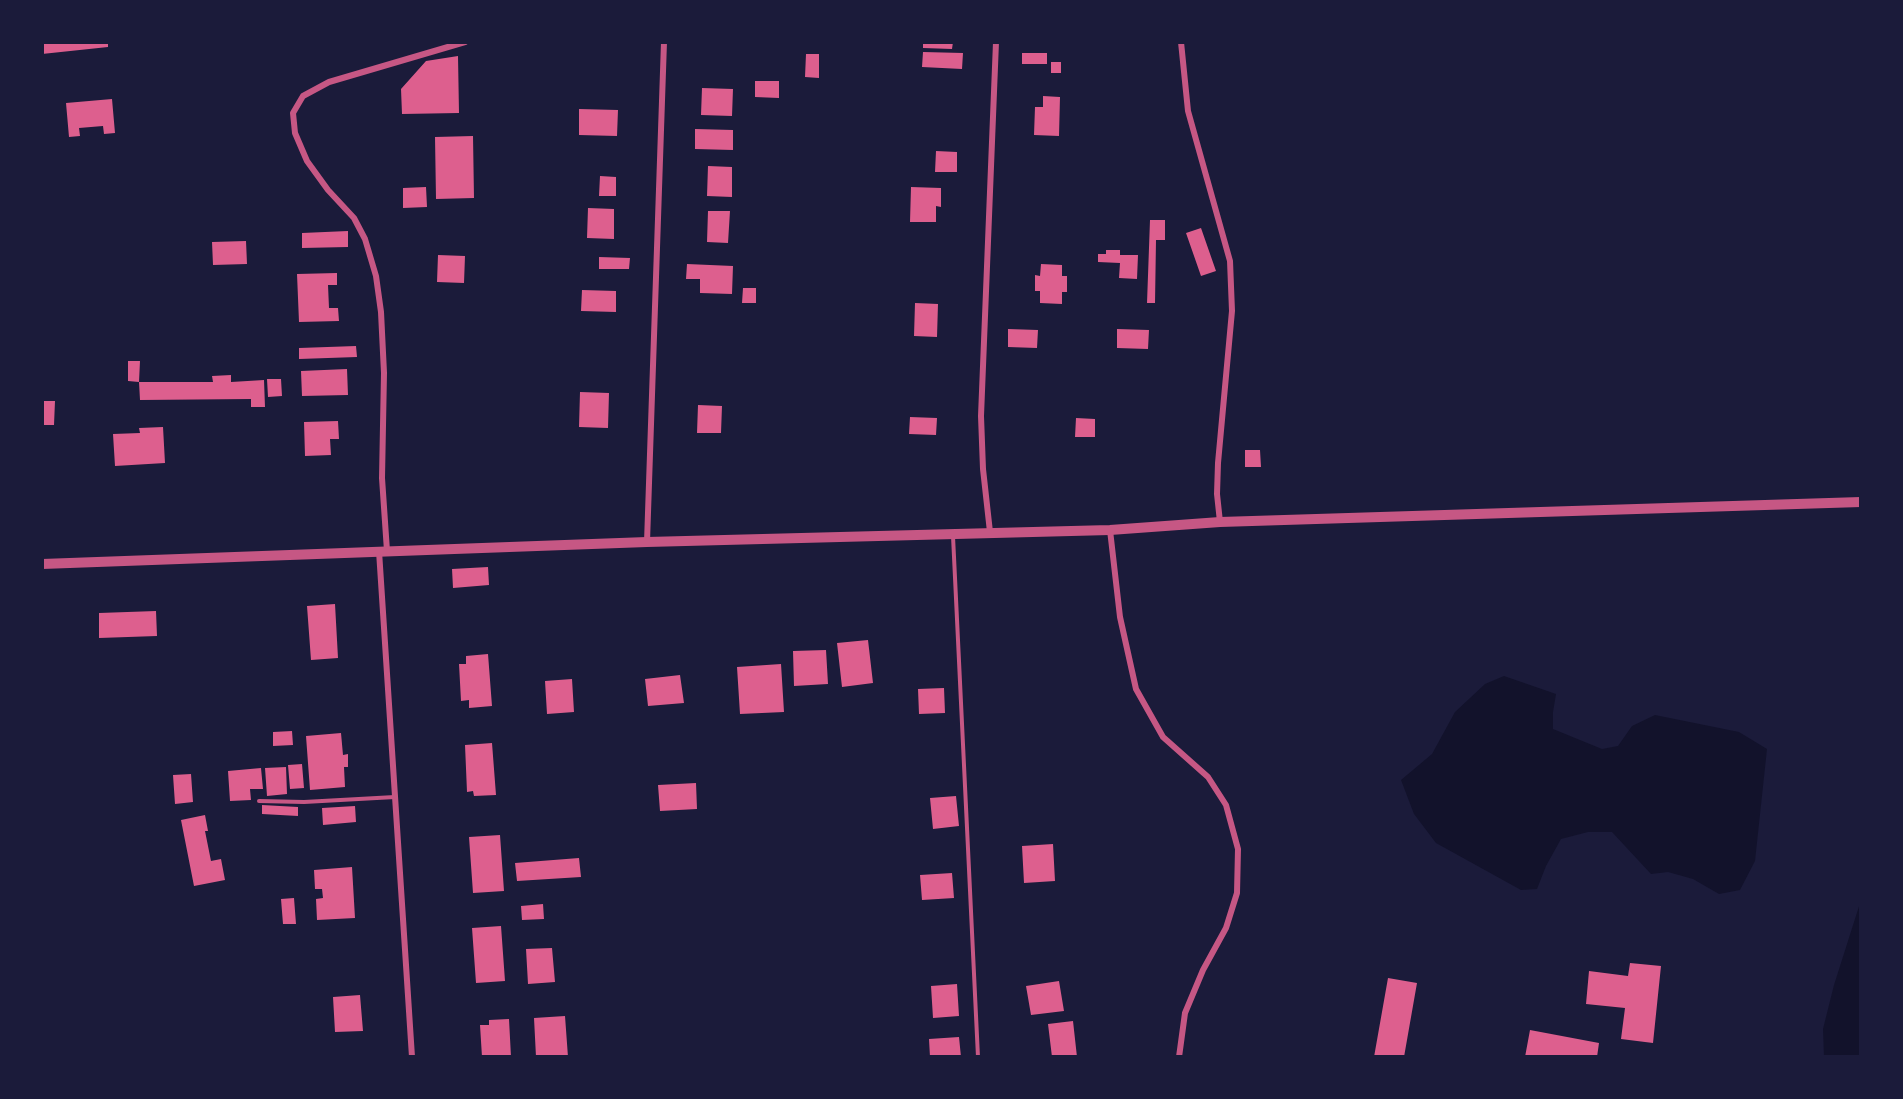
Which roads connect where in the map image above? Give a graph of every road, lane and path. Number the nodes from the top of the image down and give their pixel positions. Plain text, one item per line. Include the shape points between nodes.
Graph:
1 (465, 42) edge
2 (664, 42) edge
3 (996, 42) edge
4 (1181, 42) edge
5 (1861, 502) edge
6 (1220, 522) junction
7 (1110, 530) junction
8 (953, 532) junction
9 (990, 532) junction
10 (647, 542) junction
11 (383, 551) junction
12 (42, 564) edge
13 (395, 797) junction
14 (259, 801) dead end
15 (412, 1057) edge
16 (978, 1057) edge
17 (1179, 1057) edge

1 - 11 street via 329,82 303,96 293,113 295,133 307,161 354,218 376,276 384,373
2 - 10 street
3 - 9 street via 981,416
4 - 6 street via 1188,111 1230,261 1232,311 1218,463
5 - 6 street
6 - 7 street
7 - 9 street
7 - 17 street via 1120,616 1136,689 1163,737 1208,777 1226,805 1238,849 1237,893 1226,928 1185,1013
8 - 9 street
8 - 10 street
8 - 16 lane
10 - 11 street
11 - 12 street
11 - 13 street
13 - 14 lane
13 - 15 street

